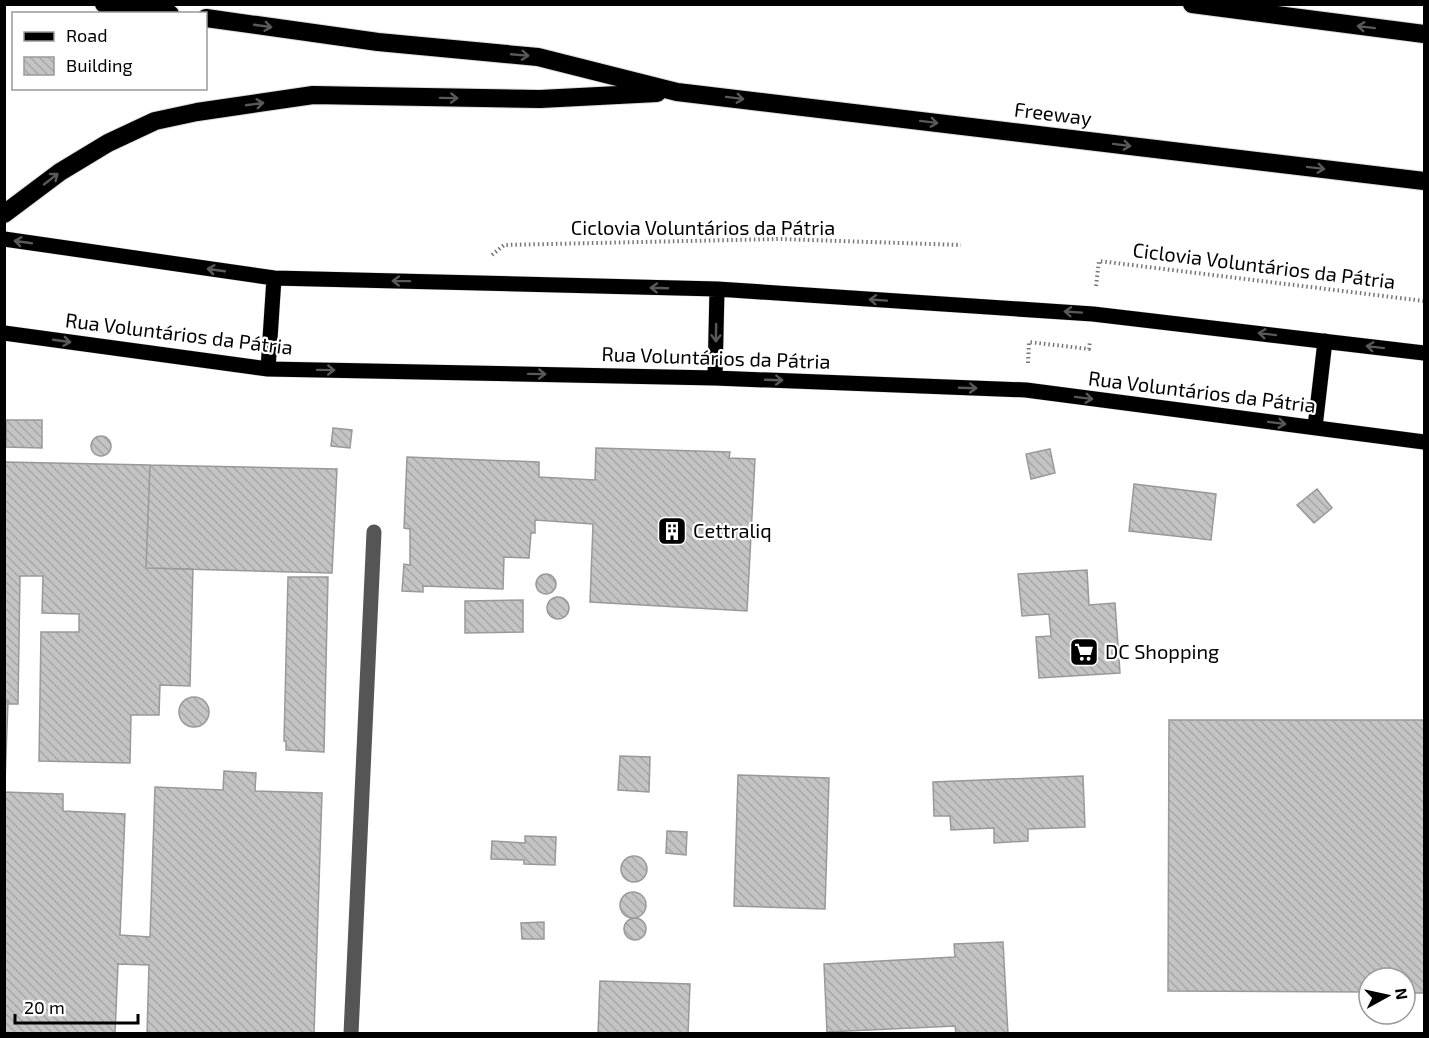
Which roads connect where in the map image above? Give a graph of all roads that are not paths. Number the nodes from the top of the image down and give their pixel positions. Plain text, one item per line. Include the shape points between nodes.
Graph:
1 (104, 4) edge
2 (1192, 4) edge
3 (157, 12) edge
4 (207, 18) edge
5 (1425, 34) edge
6 (677, 92) junction
7 (1425, 181) edge
8 (4, 214) edge
9 (4, 239) edge
10 (274, 278) junction
11 (717, 289) junction
12 (4, 333) edge
13 (1325, 341) junction
14 (1425, 353) edge
15 (268, 369) junction
16 (715, 378) junction
17 (1315, 427) junction
18 (1425, 442) edge
19 (374, 532) dead end
20 (351, 1034) edge

1 - 3 highway
5 -> 2 highway
4 -> 6 highway via 378,42 538,57
6 -> 7 highway, Freeway
8 -> 6 highway via 60,172 108,143 155,121 197,112 313,95 540,99
10 -> 9 main road
11 -> 10 main road
10 - 15 main road
13 -> 11 main road via 1093,314
11 -> 16 main road
12 -> 15 main road, Rua Voluntários da Pátria
14 -> 13 main road
13 - 17 main road
15 -> 16 main road, Rua Voluntários da Pátria
16 -> 17 main road, Rua Voluntários da Pátria via 1026,390
17 - 18 main road, Rua Voluntários da Pátria
19 - 20 lane

